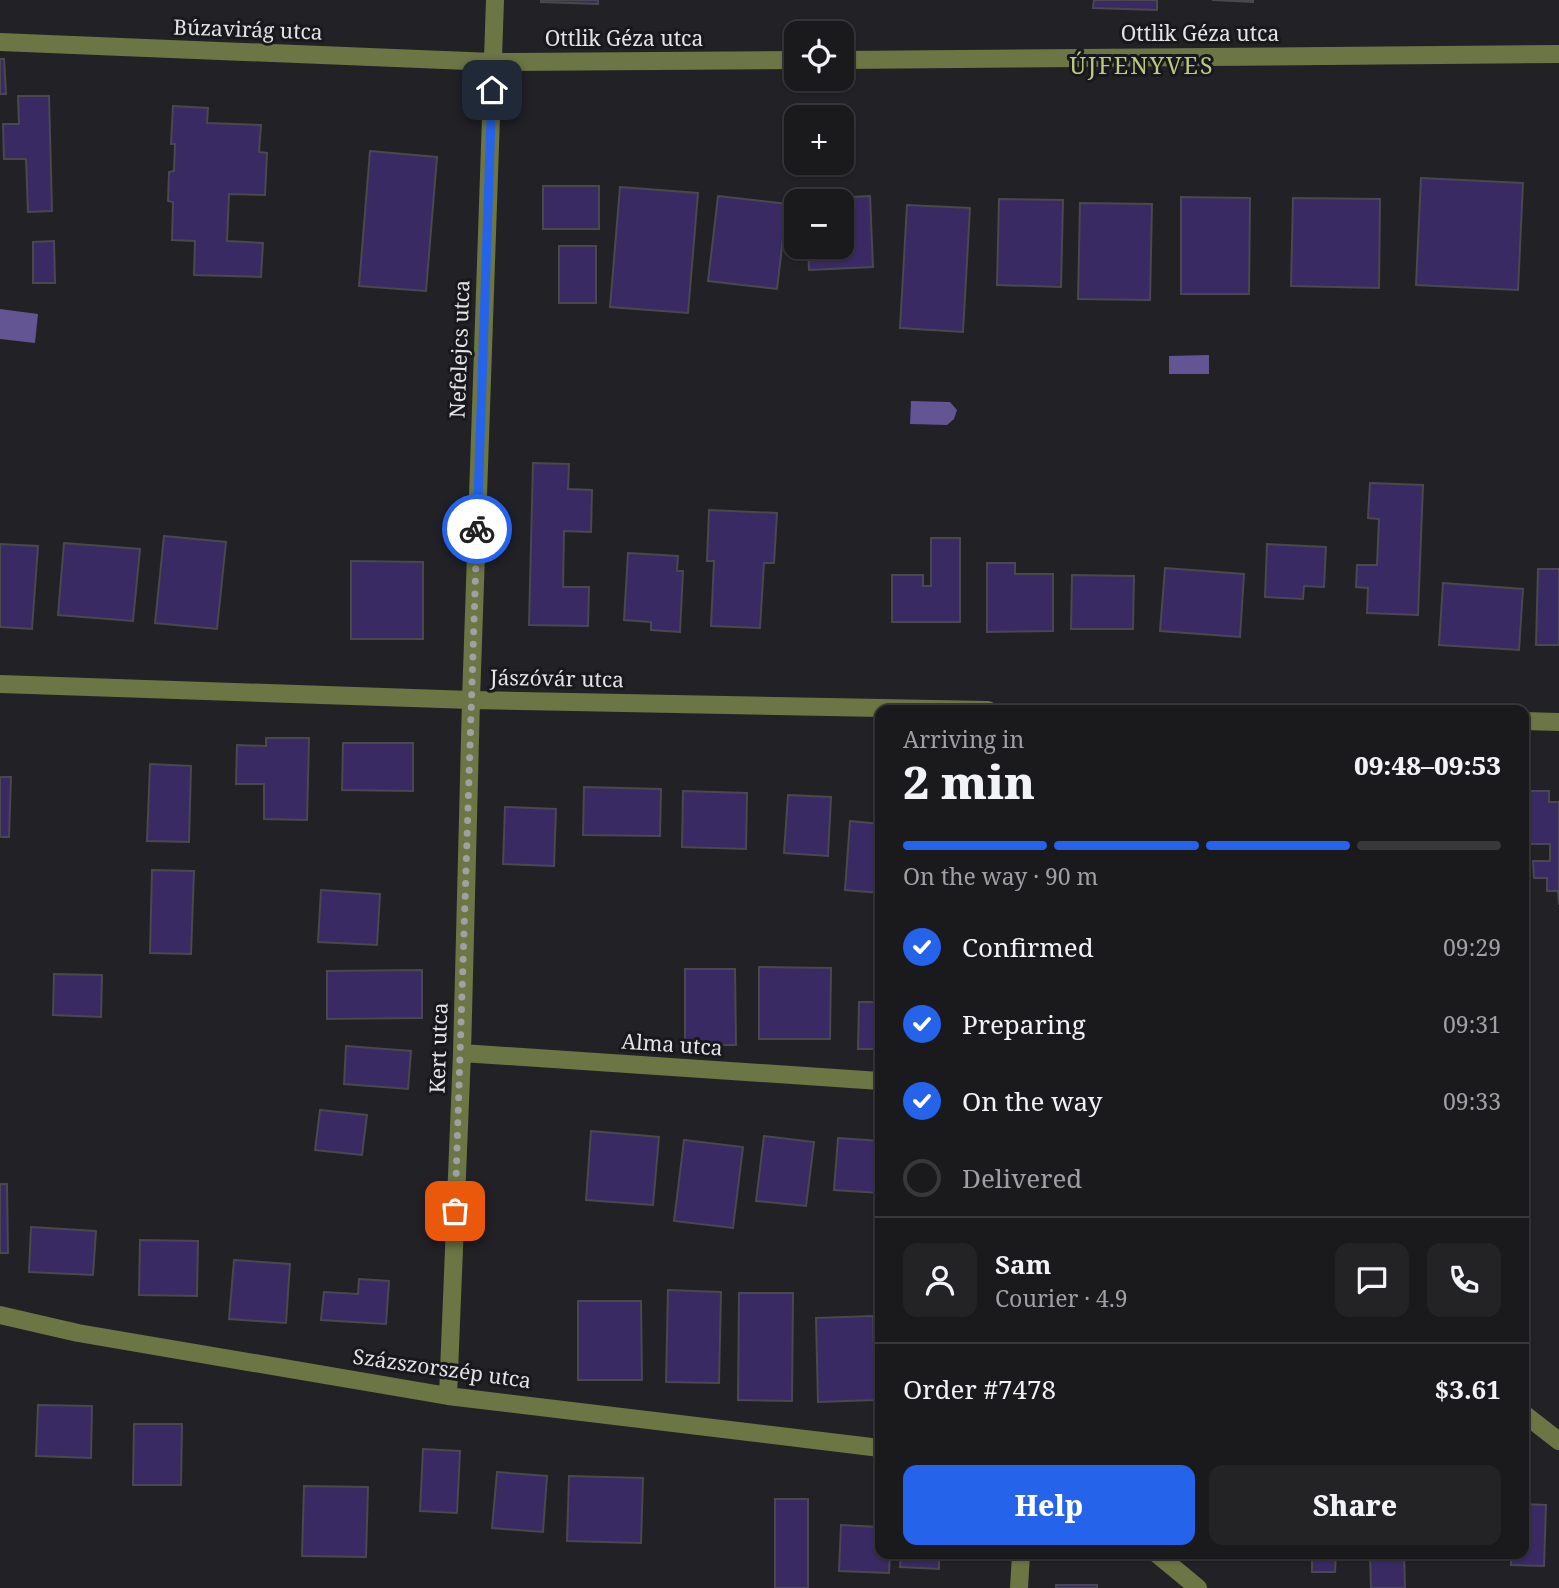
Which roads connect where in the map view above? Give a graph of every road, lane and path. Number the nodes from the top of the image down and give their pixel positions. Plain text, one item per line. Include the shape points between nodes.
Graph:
1 (495, 0) edge
2 (0, 42) edge
3 (1559, 54) edge
4 (784, 60) edge
5 (854, 60) edge
6 (493, 62) junction
7 (0, 684) edge
8 (471, 700) junction
9 (875, 708) edge
10 (1529, 721) edge
11 (1559, 722) edge
12 (462, 1053) junction
13 (875, 1081) edge
14 (0, 1315) edge
15 (448, 1396) junction
16 (1529, 1418) edge
17 (1559, 1441) edge
18 (875, 1447) edge
19 (1021, 1559) edge
20 (1163, 1559) edge
21 (1019, 1588) edge
22 (1198, 1588) edge

1 - 6 street, Nefelejcs utca
2 - 6 street, Búzavirág utca
3 - 5 street, Ottlik Géza utca
4 - 6 street, Ottlik Géza utca
6 - 8 street, Nefelejcs utca
7 - 8 street, Jászóvár utca
8 - 9 street, Jászóvár utca
8 - 12 street, Kert utca
10 - 11 street
12 - 13 street, Alma utca
12 - 15 street, Kert utca
14 - 15 street, Százszorszép utca via 78,1333
15 - 18 street, Százszorszép utca
16 - 17 street
19 - 21 street
20 - 22 street

